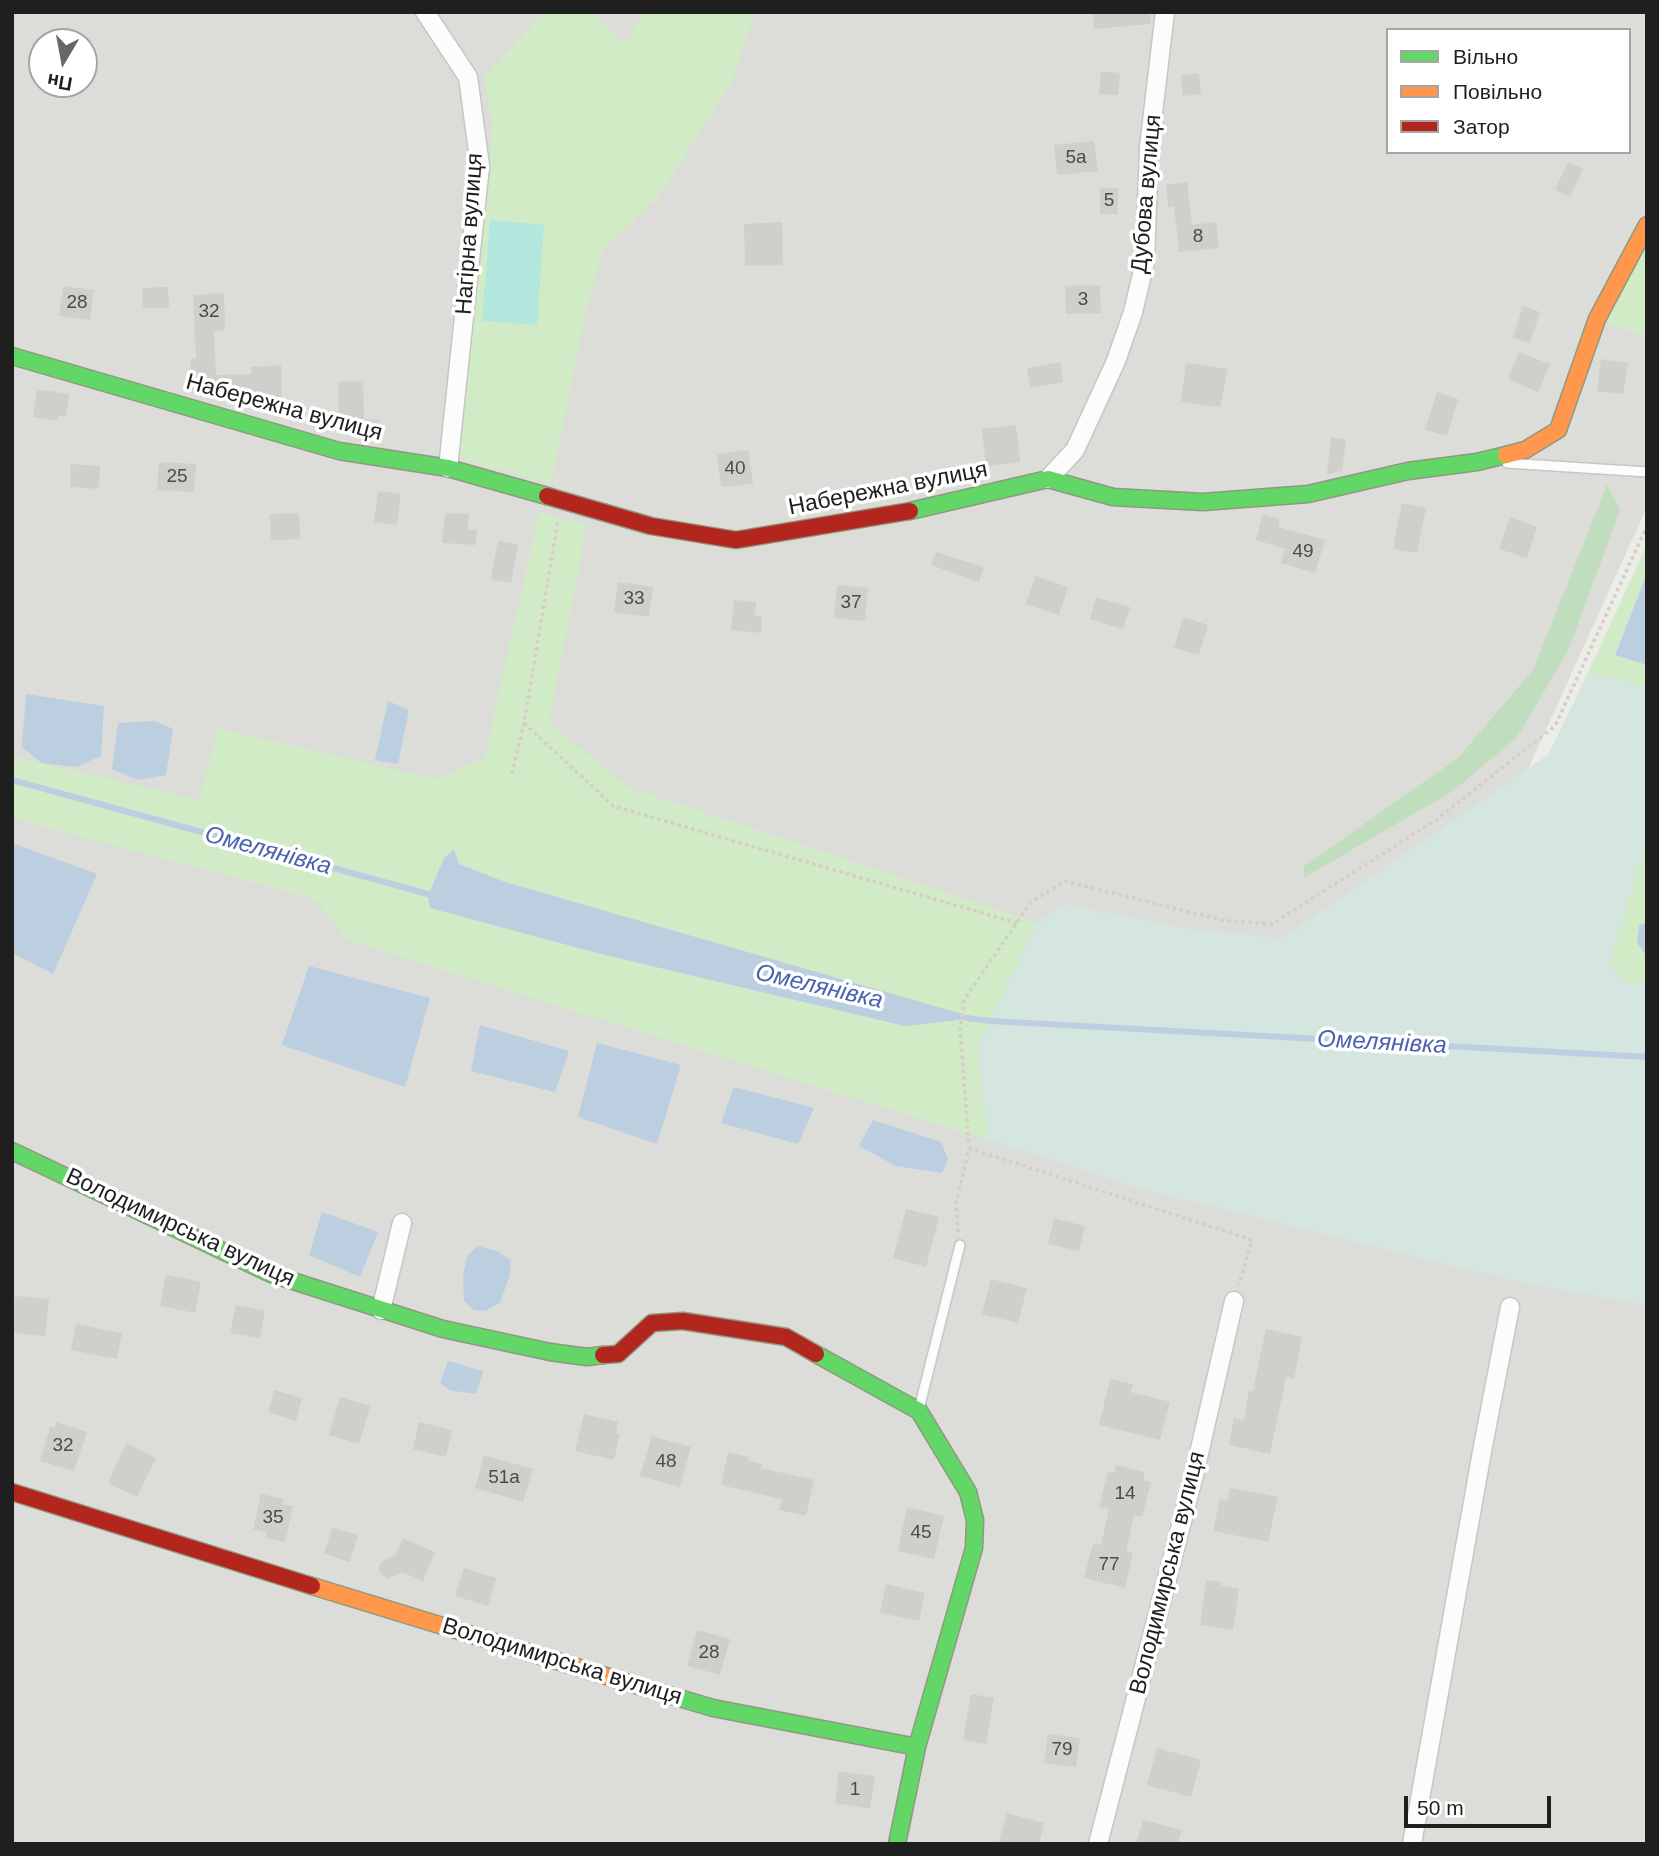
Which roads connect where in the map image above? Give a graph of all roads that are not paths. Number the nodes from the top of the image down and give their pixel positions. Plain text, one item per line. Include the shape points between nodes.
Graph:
1 (425, 12) edge
2 (1165, 12) edge
3 (1647, 225) edge
4 (12, 356) edge
5 (1477, 462) junction
6 (448, 468) junction
7 (1647, 472) edge
8 (1048, 479) junction
9 (12, 1151) edge
10 (402, 1223) dead end
11 (960, 1245) road end
12 (1234, 1301) road end
13 (1510, 1307) dead end
14 (381, 1310) junction
15 (919, 1411) junction
16 (12, 1492) edge
17 (918, 1747) junction
18 (897, 1844) edge
19 (1098, 1844) edge
20 (1412, 1844) edge

1 - 6 street, Нагірна вулиця via 468,77 480,166
2 - 8 street, Дубова вулиця via 1149,147 1145,262 1133,312 1075,450
3 - 5 street, Набережна вулиця via 1597,319 1558,430 1525,450
4 - 6 street, Набережна вулиця via 339,451
5 - 7 lane
5 - 8 street, Набережна вулиця via 1408,471 1308,494 1203,502 1113,497
6 - 8 street, Набережна вулиця via 651,526 736,540 903,513
9 - 14 street, Володимирська вулиця via 271,1274
10 - 14 street
11 - 15 lane
12 - 19 street, Володимирська вулиця via 1195,1475
13 - 20 street
14 - 15 street, Володимирська вулиця via 443,1329 587,1357 618,1354 652,1323 683,1321 786,1337
15 - 17 street, Володимирська вулиця via 968,1492 975,1520 974,1548
16 - 17 street, Володимирська вулиця via 713,1708
17 - 18 street, Володимирська вулиця

